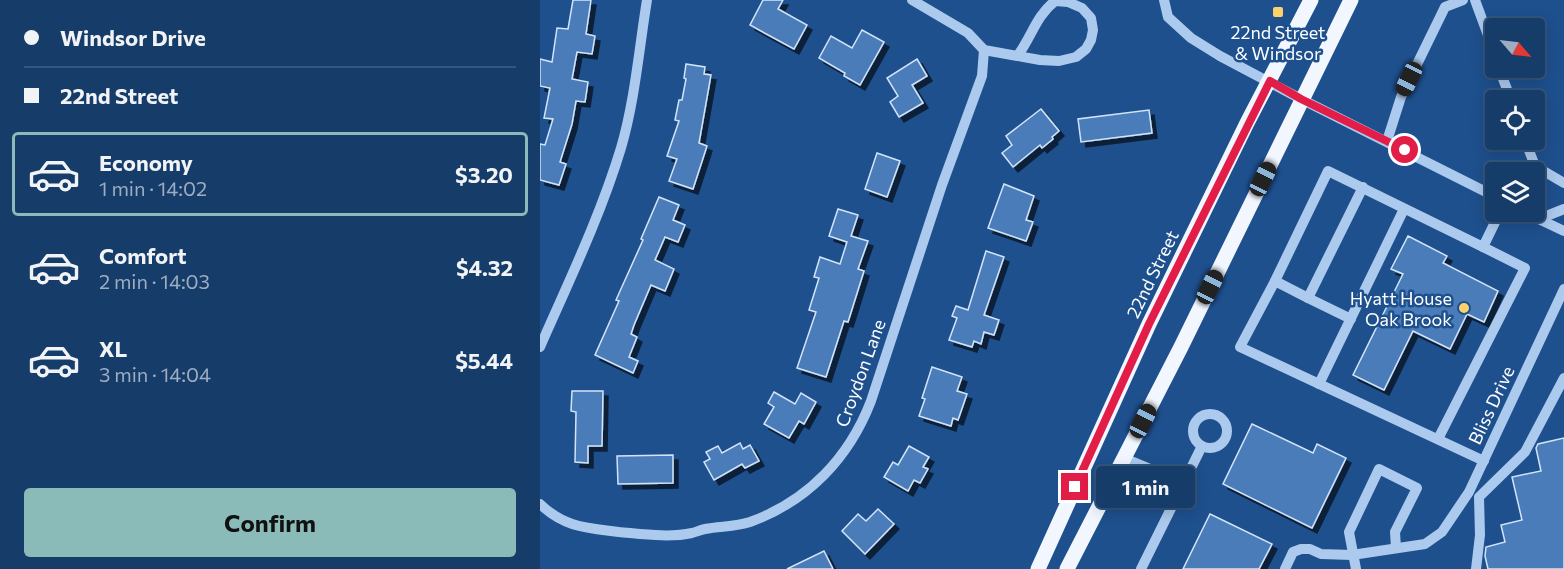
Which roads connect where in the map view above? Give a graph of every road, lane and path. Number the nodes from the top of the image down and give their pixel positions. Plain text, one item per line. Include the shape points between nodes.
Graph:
1 (647, 0) edge
2 (912, 0) edge
3 (1164, 0) edge
4 (1311, 0) edge
5 (1351, 0) edge
6 (1463, 0) edge
7 (1475, 0) edge
8 (1447, 3) edge
9 (1485, 27) edge
10 (984, 50) junction
11 (1018, 55) junction
12 (1270, 81) junction
13 (1301, 99) junction
14 (1387, 141) junction
15 (1529, 150) edge
16 (1564, 183) edge
17 (1363, 187) junction
18 (1485, 191) edge
19 (1404, 208) junction
20 (1564, 210) edge
21 (1545, 217) edge
22 (1495, 222) edge
23 (1545, 222) edge
24 (1564, 231) edge
25 (1483, 247) junction
26 (1275, 281) junction
27 (1564, 289) edge
28 (1308, 298) junction
29 (1351, 319) junction
30 (540, 346) edge
31 (1564, 378) edge
32 (1318, 384) junction
33 (1438, 439) junction
34 (1202, 446) dead end
35 (1124, 458) junction
36 (1484, 460) junction
37 (1184, 483) junction
38 (1474, 495) junction
39 (540, 504) edge
40 (1396, 548) junction
41 (1352, 555) junction
42 (1038, 569) edge
43 (1067, 569) edge
44 (1141, 569) edge
45 (1285, 569) edge
46 (1356, 569) edge
47 (1476, 569) edge

1 - 30 street via 630,105 607,192
2 - 10 street via 968,33
3 - 12 street via 1168,17 1191,38
4 - 12 main road, 22nd Street
5 - 13 main road
6 - 8 street
7 - 9 street
8 - 14 street via 1401,97
10 - 11 street
10 - 39 street, Croydon Lane via 982,76 871,401 857,433 830,470 778,509 748,522 691,534 641,535 583,528 563,521
11 - 11 street via 1059,61 1076,57 1091,40 1091,18 1082,8 1055,2 1043,10
12 - 13 street
12 - 42 main road, 22nd Street via 1149,324
13 - 14 street
13 - 35 main road
14 - 18 street
15 - 16 street via 1535,166
17 - 19 street
17 - 26 street via 1328,171
17 - 28 street
19 - 25 street
19 - 29 street
20 - 21 street
22 - 25 street
23 - 24 street
25 - 33 street via 1525,268
26 - 28 street
26 - 32 street via 1240,347
27 - 36 street, Bliss Drive
28 - 29 street
29 - 32 street
31 - 38 street via 1525,452
32 - 33 street
33 - 36 street
34 - 37 street
35 - 37 street
35 - 43 main road
36 - 38 street, Bliss Drive
37 - 44 street
38 - 40 street, Bliss Drive via 1442,532 1425,544
38 - 47 street via 1480,535
40 - 41 street
40 - 41 street via 1395,532 1417,488 1379,469 1349,532
41 - 45 street via 1301,549 1293,552
41 - 46 street

